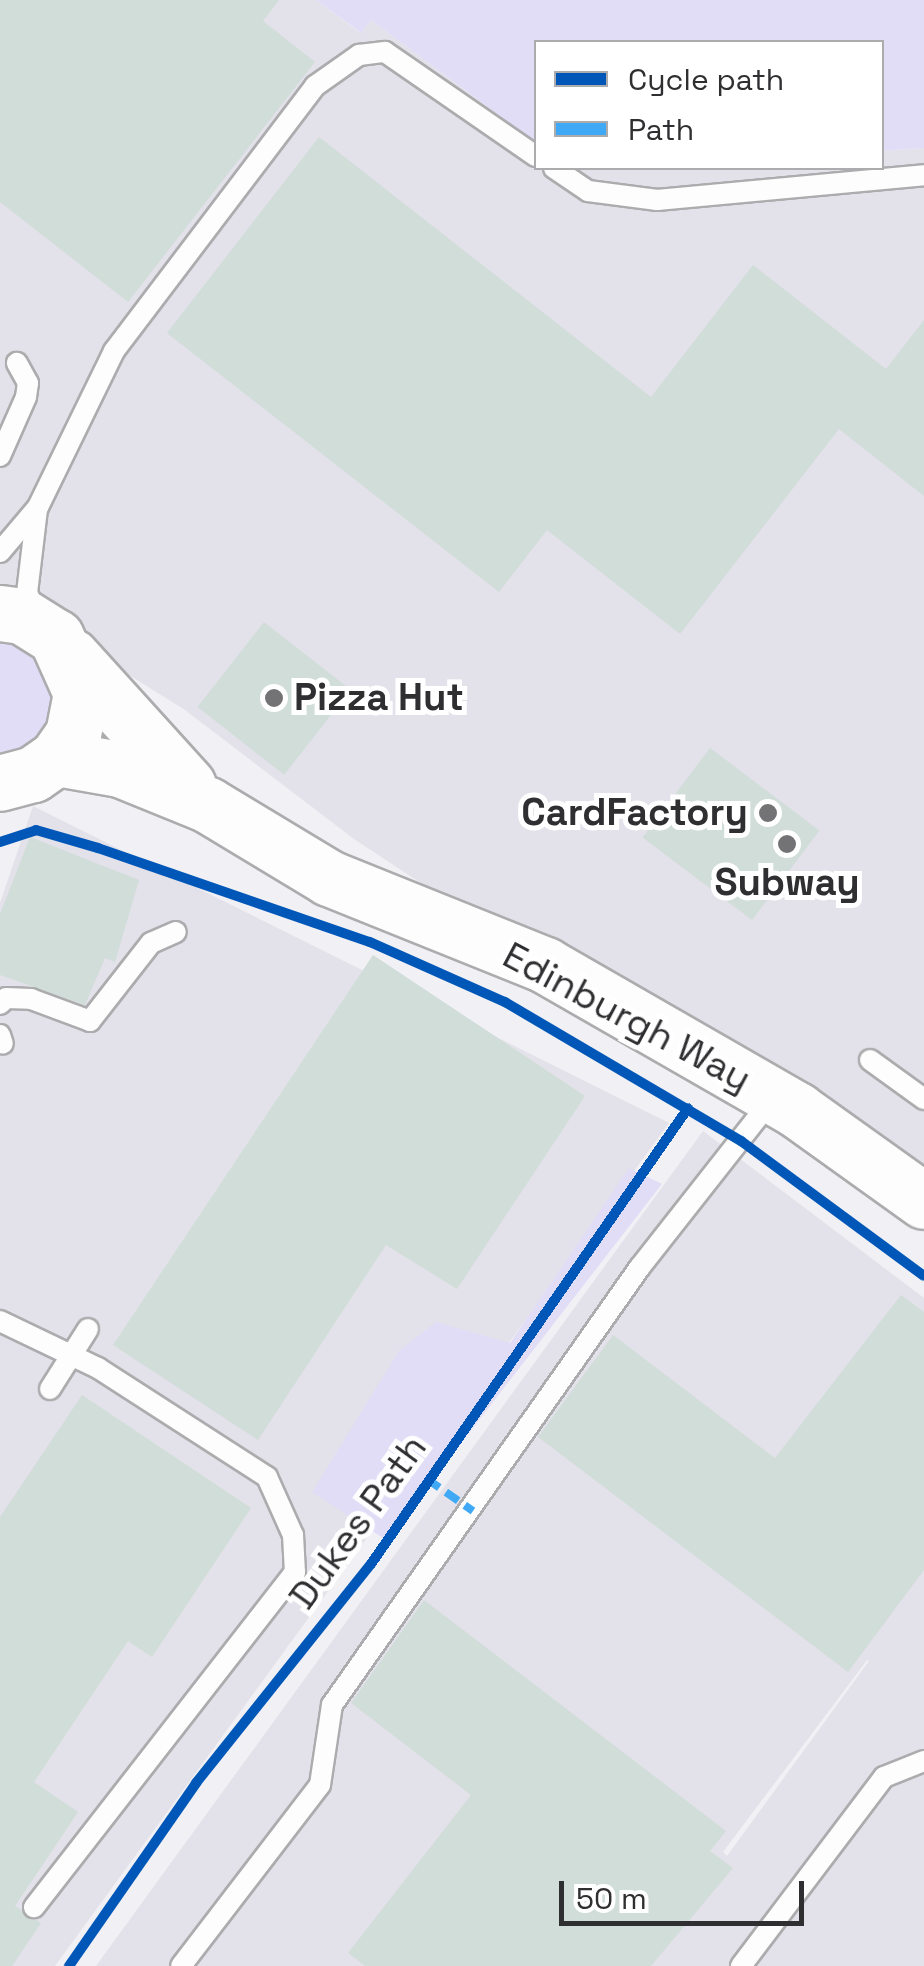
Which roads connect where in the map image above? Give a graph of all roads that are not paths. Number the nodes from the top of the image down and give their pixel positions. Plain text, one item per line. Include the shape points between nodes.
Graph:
1 (534, 155) edge
2 (557, 170) edge
3 (924, 175) edge
4 (17, 363) dead end
5 (0, 456) edge
6 (38, 507) junction
7 (0, 552) edge
8 (36, 630) edge
9 (56, 758) junction
10 (0, 782) edge
11 (208, 805) junction
12 (176, 932) dead end
13 (0, 1004) edge
14 (870, 1060) dead end
15 (774, 1097) junction
16 (924, 1099) edge
17 (924, 1202) edge
18 (0, 1322) edge
19 (88, 1329) dead end
20 (74, 1354) junction
21 (50, 1389) dead end
22 (924, 1761) edge
23 (34, 1906) dead end
24 (181, 1966) edge
25 (741, 1966) edge

1 - 6 lane via 385,52 360,56 315,86 114,352
2 - 3 lane via 588,191 657,200
4 - 5 lane via 28,382 26,398
6 - 7 lane
6 - 8 lane via 27,593
8 - 9 highway via 81,692 78,720
8 - 11 highway, Edinburgh Way
9 - 10 highway via 33,774
9 - 11 highway, Edinburgh Way via 120,769
11 - 15 highway, Edinburgh Way via 328,878 545,964
12 - 13 lane via 150,943 90,1021 31,999
14 - 16 lane
15 - 17 highway, Edinburgh Way
15 - 24 lane via 640,1267 332,1706 320,1786
18 - 20 lane
19 - 20 lane
20 - 21 lane
20 - 23 lane via 268,1477 293,1534 294,1572
22 - 25 lane via 884,1777

